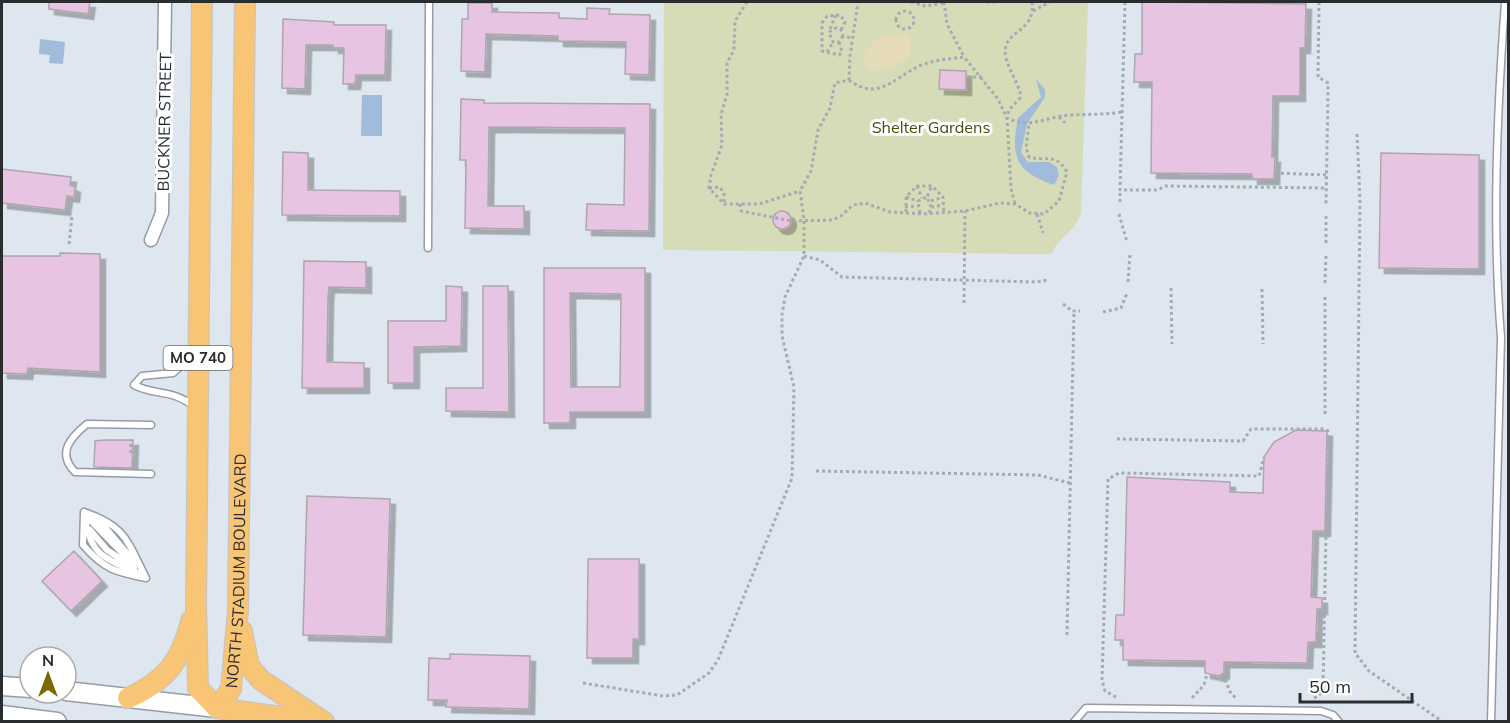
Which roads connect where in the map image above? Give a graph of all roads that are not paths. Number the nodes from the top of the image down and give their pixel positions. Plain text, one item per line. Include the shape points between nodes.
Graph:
1 (165, 2) edge
2 (202, 2) edge
3 (245, 2) edge
4 (429, 2) edge
5 (1505, 2) edge
6 (151, 240) dead end
7 (428, 248) dead end
8 (1505, 337) edge
9 (199, 349) junction
10 (198, 409) junction
11 (151, 425) dead end
12 (151, 474) dead end
13 (84, 512) junction
14 (146, 578) junction
15 (196, 604) junction
16 (238, 610) junction
17 (2, 686) edge
18 (18, 687) edge
19 (78, 693) edge
20 (128, 698) junction
21 (2, 715) edge
22 (217, 715) edge
23 (45, 721) edge
24 (317, 722) edge
25 (324, 722) edge
26 (1074, 722) edge
27 (1339, 722) edge
28 (1491, 722) edge

1 - 6 street, BUCKNER STREET via 162,213
2 - 9 main road, NORTH STADIUM BOULEVARD / MO 740
3 - 16 main road, NORTH STADIUM BOULEVARD / MO 740
4 - 7 lane
5 - 8 lane via 1499,105 1497,291
8 - 28 lane
9 - 10 main road, NORTH STADIUM BOULEVARD / MO 740
9 - 10 lane via 173,373 142,376 134,385 173,393
10 - 15 main road, NORTH STADIUM BOULEVARD / MO 740
11 - 12 lane via 87,424 69,441 66,451 66,460 75,471
13 - 14 lane via 103,525
13 - 14 lane via 91,534
13 - 14 lane via 83,545 98,561 115,573
15 - 20 main road via 188,634 167,673 152,687
15 - 22 main road, NORTH STADIUM BOULEVARD / MO 740 via 198,688
16 - 22 main road, NORTH STADIUM BOULEVARD / MO 740 via 231,689
16 - 25 main road via 249,666 269,685
17 - 18 main road
19 - 20 main road
20 - 22 main road
21 - 23 main road
22 - 24 main road
26 - 27 lane via 1086,708 1321,711

